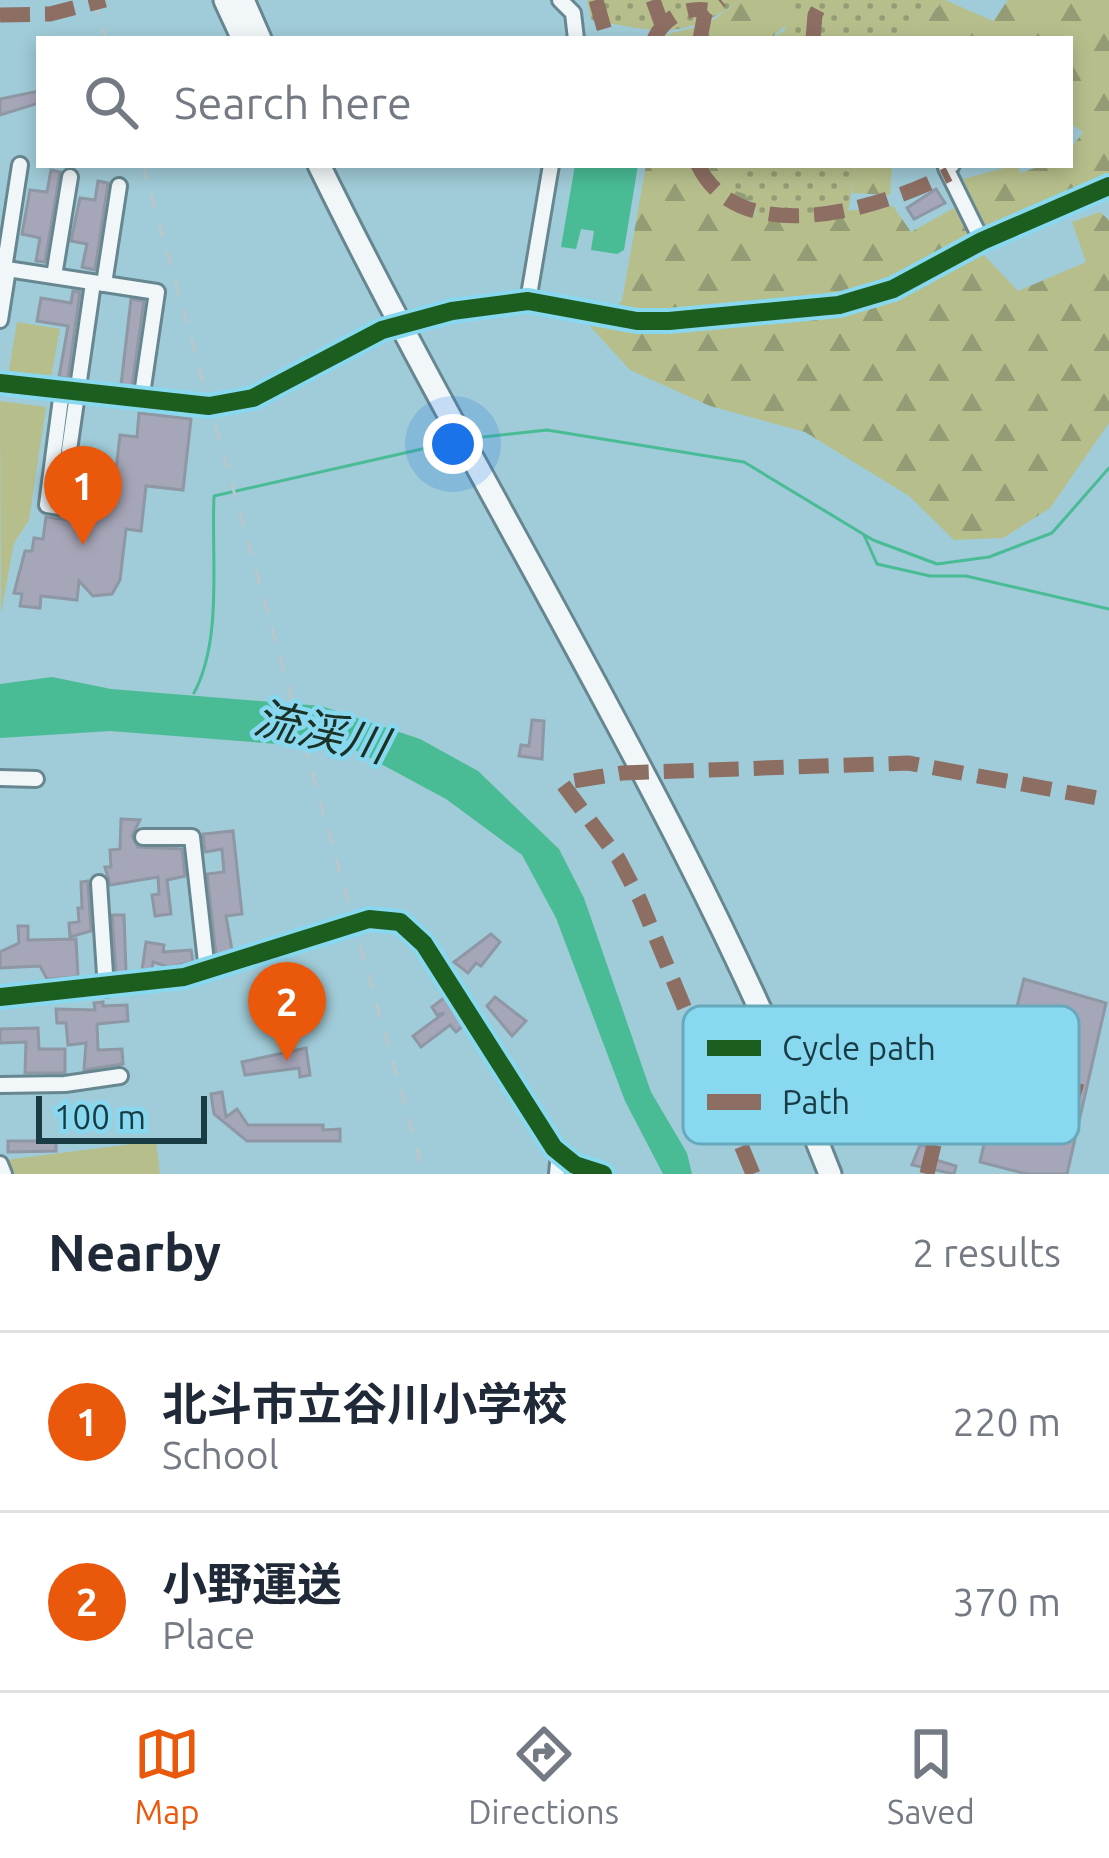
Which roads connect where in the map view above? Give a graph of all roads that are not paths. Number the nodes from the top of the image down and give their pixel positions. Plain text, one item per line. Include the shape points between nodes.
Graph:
1 (224, 0) edge
2 (243, 0) edge
3 (257, 0) edge
4 (560, 0) edge
5 (242, 36) edge
6 (263, 36) edge
7 (264, 36) edge
8 (576, 36) edge
9 (20, 165) dead end
10 (317, 168) edge
11 (550, 168) edge
12 (946, 168) edge
13 (70, 177) dead end
14 (119, 185) dead end
15 (1109, 186) edge
16 (982, 241) junction
17 (4, 269) edge
18 (54, 276) junction
19 (99, 284) junction
20 (528, 301) junction
21 (417, 318) dead end
22 (0, 320) edge
23 (382, 330) dead end
24 (0, 383) edge
25 (69, 392) junction
26 (141, 400) junction
27 (69, 450) dead end
28 (78, 510) dead end
29 (0, 778) edge
30 (37, 779) dead end
31 (143, 837) dead end
32 (99, 883) dead end
33 (207, 971) junction
34 (106, 989) junction
35 (0, 998) edge
36 (756, 1006) edge
37 (120, 1076) dead end
38 (0, 1085) edge
39 (817, 1144) edge
40 (559, 1153) junction
41 (0, 1164) edge
42 (829, 1172) edge
43 (4, 1174) edge
44 (557, 1174) edge
45 (601, 1174) edge

1 - 5 highway
2 - 6 highway
3 - 7 highway
4 - 8 street via 573,13
9 - 17 street
10 - 36 highway via 698,873
11 - 20 street
12 - 16 street
13 - 18 street
14 - 19 street
15 - 16 street
16 - 20 street via 893,289 839,305 637,321
17 - 18 street
17 - 22 street
18 - 19 street
19 - 25 street
19 - 26 street via 157,292
20 - 21 street
23 - 26 street via 254,398 197,407
24 - 25 street
25 - 26 street
25 - 27 street
25 - 28 street via 46,505
29 - 30 street
31 - 33 street via 192,837
32 - 34 street
33 - 34 street
33 - 40 street via 369,920 400,922 424,944
34 - 35 street
37 - 38 street
39 - 42 highway
40 - 44 street
40 - 45 street
41 - 43 street

